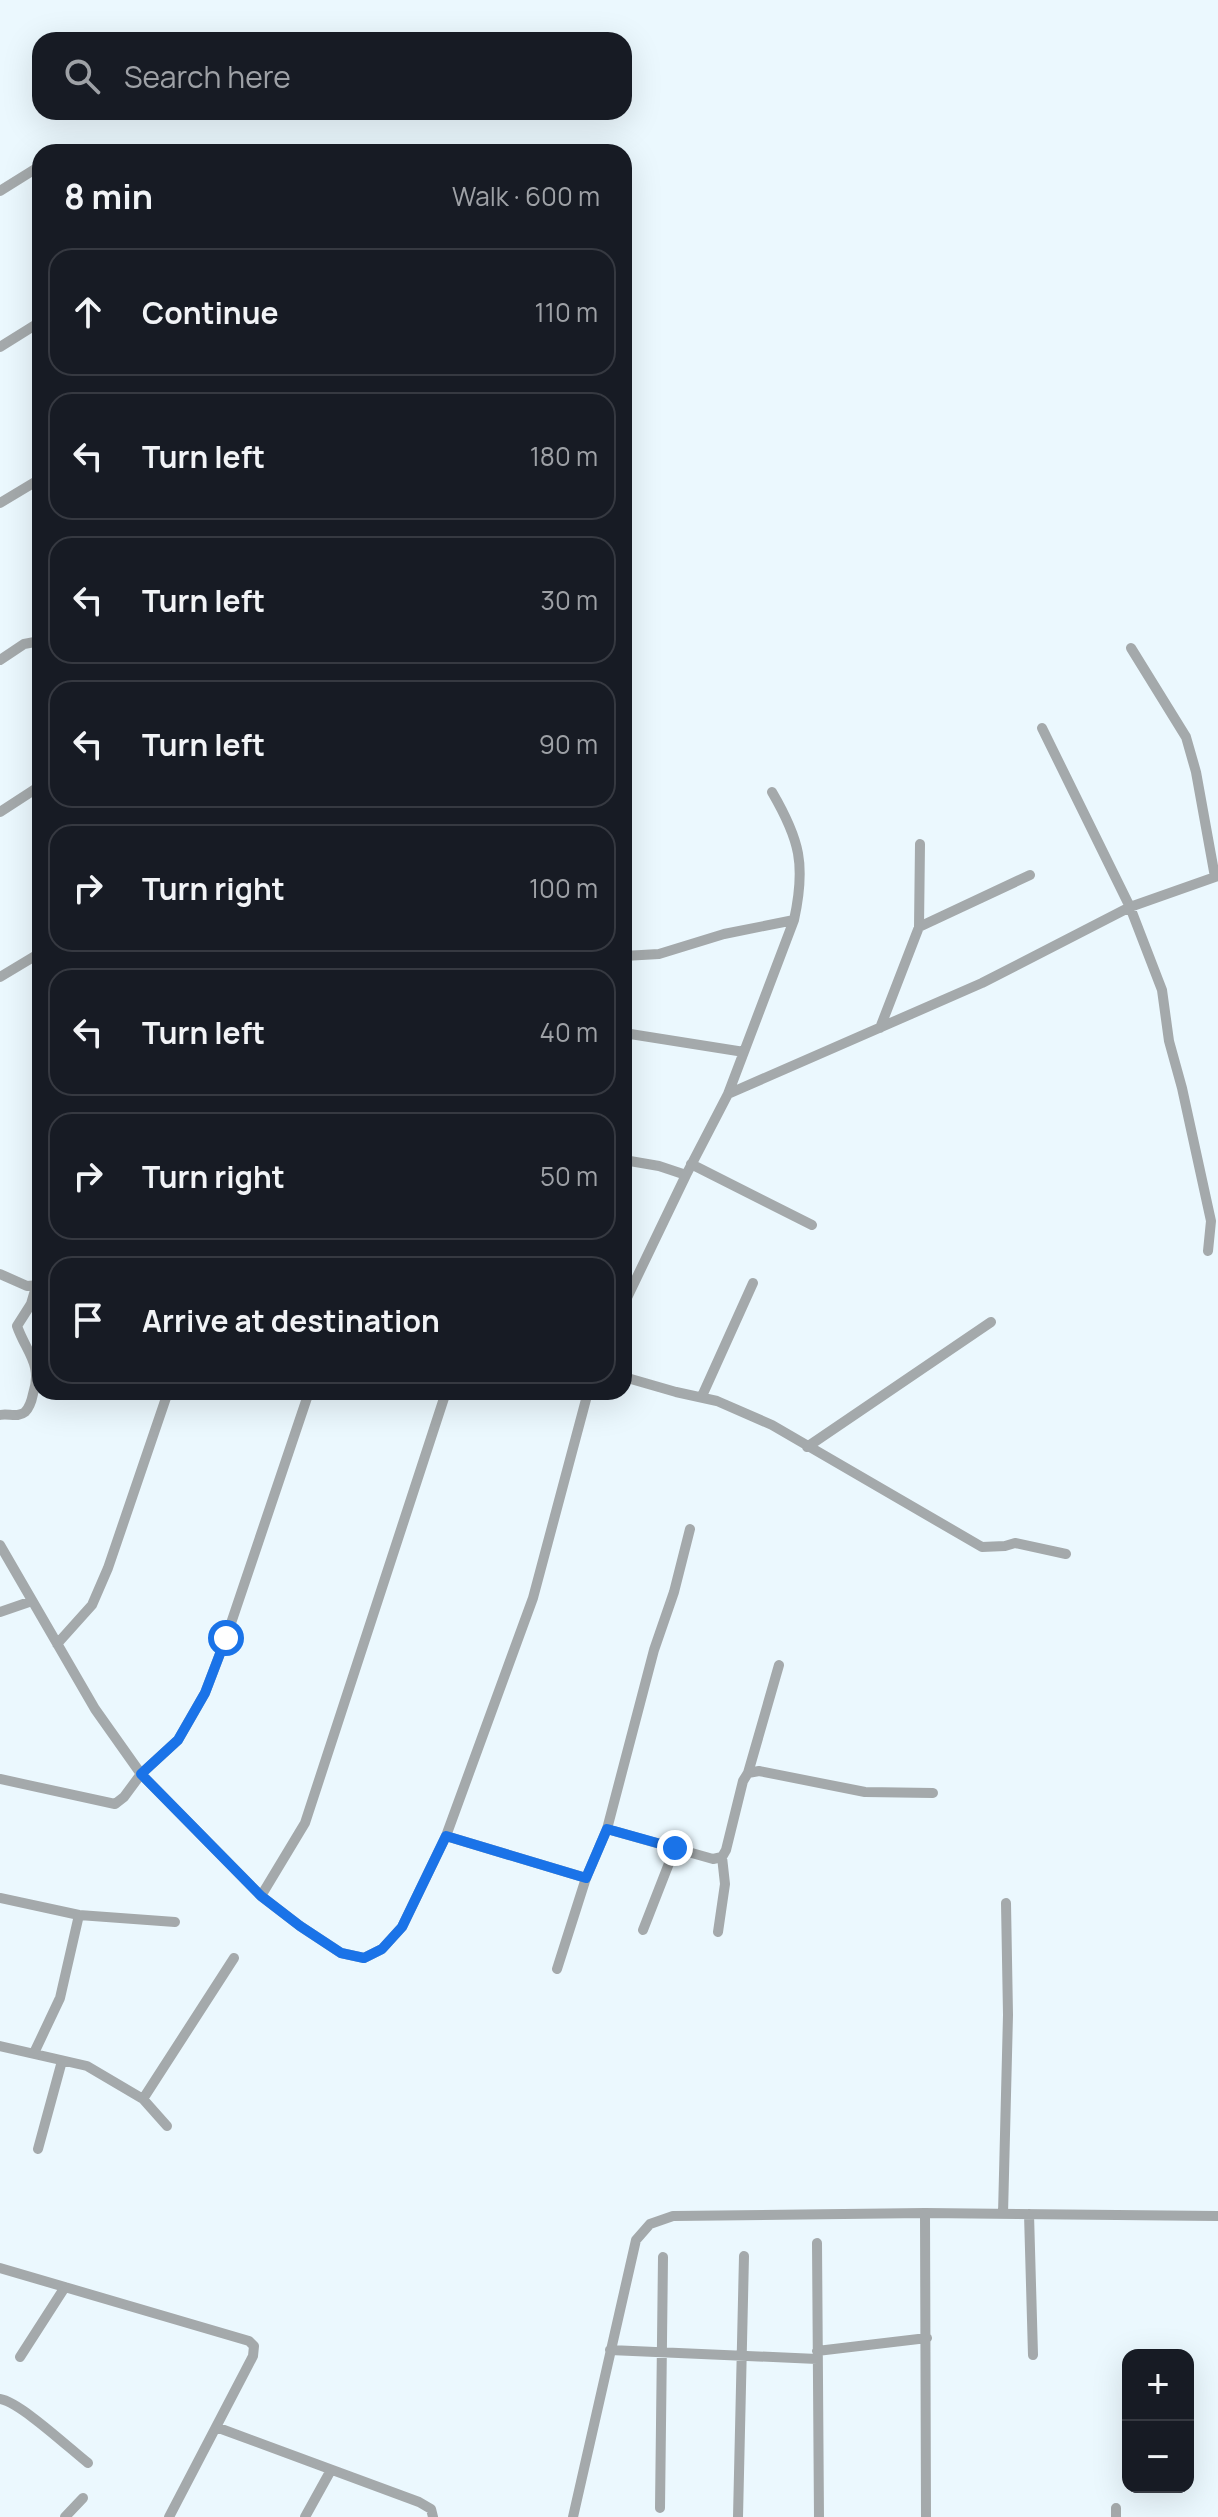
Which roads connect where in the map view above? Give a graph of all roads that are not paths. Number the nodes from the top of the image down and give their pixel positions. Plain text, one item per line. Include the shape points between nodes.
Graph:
1 (32, 171) edge
2 (0, 191) edge
3 (32, 327) edge
4 (0, 347) edge
5 (32, 484) edge
6 (0, 503) edge
7 (32, 642) edge
8 (1131, 648) dead end
9 (0, 660) edge
10 (1042, 728) dead end
11 (32, 791) edge
12 (772, 792) dead end
13 (0, 812) edge
14 (920, 844) dead end
15 (1030, 875) dead end
16 (1217, 876) edge
17 (1130, 907) junction
18 (794, 920) junction
19 (919, 927) junction
20 (632, 956) edge
21 (32, 958) edge
22 (0, 977) edge
23 (880, 1028) junction
24 (632, 1034) edge
25 (744, 1052) junction
26 (728, 1094) junction
27 (632, 1161) edge
28 (691, 1164) junction
29 (686, 1175) junction
30 (812, 1225) dead end
31 (1208, 1251) dead end
32 (0, 1274) edge
33 (753, 1283) dead end
34 (32, 1286) edge
35 (632, 1287) edge
36 (32, 1301) edge
37 (991, 1322) dead end
38 (32, 1356) edge
39 (632, 1379) edge
40 (702, 1396) junction
41 (32, 1399) edge
42 (165, 1400) edge
43 (306, 1400) edge
44 (443, 1400) edge
45 (586, 1400) edge
46 (0, 1415) edge
47 (807, 1447) junction
48 (690, 1529) dead end
49 (0, 1545) edge
50 (1066, 1554) dead end
51 (32, 1601) junction
52 (0, 1612) edge
53 (57, 1644) junction
54 (779, 1665) dead end
55 (748, 1773) junction
56 (141, 1774) junction
57 (0, 1779) edge
58 (933, 1793) dead end
59 (607, 1829) junction
60 (446, 1836) junction
61 (675, 1848) junction
62 (722, 1857) junction
63 (586, 1878) junction
64 (261, 1896) junction
65 (0, 1898) edge
66 (1006, 1903) dead end
67 (79, 1915) junction
68 (175, 1922) dead end
69 (643, 1930) dead end
70 (718, 1932) dead end
71 (234, 1958) dead end
72 (557, 1969) dead end
73 (0, 2046) edge
74 (34, 2053) junction
75 (62, 2061) junction
76 (143, 2099) junction
77 (167, 2126) dead end
78 (38, 2149) dead end
79 (925, 2213) junction
80 (1003, 2214) junction
81 (1029, 2214) junction
82 (1218, 2216) edge
83 (817, 2243) dead end
84 (744, 2256) dead end
85 (663, 2257) dead end
86 (0, 2268) edge
87 (65, 2287) junction
88 (927, 2338) junction
89 (610, 2350) junction
90 (662, 2353) junction
91 (817, 2355) junction
92 (1033, 2355) dead end
93 (20, 2357) dead end
94 (741, 2357) junction
95 (0, 2399) edge
96 (216, 2427) junction
97 (88, 2463) dead end
98 (331, 2470) junction
99 (660, 2508) dead end
100 (65, 2517) edge
101 (81, 2517) edge
102 (169, 2517) edge
103 (305, 2517) edge
104 (433, 2517) edge
105 (573, 2517) edge
106 (738, 2517) edge
107 (819, 2517) edge
108 (926, 2517) edge

1 - 2 street
3 - 4 street
5 - 6 street
7 - 9 street
8 - 16 street via 1186,737
10 - 17 street
11 - 13 street
12 - 18 street via 791,824 800,855
14 - 19 street
15 - 19 street
16 - 17 street
17 - 23 street
17 - 31 street via 1162,990 1211,1221
18 - 20 street via 659,954
18 - 25 street
19 - 23 street
21 - 22 street
23 - 26 street
24 - 25 street
25 - 26 street
26 - 28 street
27 - 29 street
28 - 29 street
28 - 30 street
29 - 35 street
32 - 34 street
33 - 40 street
36 - 38 street via 17,1326
37 - 47 street
39 - 40 street
40 - 47 street via 772,1425
41 - 46 street via 17,1416
42 - 53 street via 92,1605
43 - 56 street via 205,1693 178,1740
44 - 64 street via 305,1823
45 - 60 street via 533,1598
47 - 50 street via 982,1547 1015,1543
48 - 59 street
49 - 51 street
51 - 52 street
51 - 53 street
53 - 56 street
54 - 55 street
55 - 58 street via 865,1792
55 - 62 street
56 - 57 street via 115,1804
56 - 64 street
59 - 61 street
59 - 63 street
60 - 63 street
60 - 64 street via 402,1927 382,1949 364,1958 341,1953
61 - 62 street
61 - 69 street
62 - 70 street via 725,1884
63 - 72 street
65 - 67 street
66 - 80 street
67 - 68 street
67 - 74 street via 60,1998
71 - 76 street
73 - 74 street
74 - 75 street
75 - 76 street via 87,2066
75 - 78 street
76 - 77 street
79 - 80 street
79 - 88 street
79 - 89 street via 673,2216 650,2224 636,2240
80 - 81 street
81 - 82 street
81 - 92 street
83 - 91 street
84 - 94 street
85 - 90 street
86 - 87 street
87 - 93 street
87 - 96 street via 249,2341 253,2356
88 - 91 street
88 - 108 street
89 - 90 street
89 - 105 street
90 - 94 street
90 - 99 street
91 - 94 street
91 - 107 street
94 - 106 street
95 - 97 street
96 - 98 street
96 - 102 street
98 - 103 street
98 - 104 street via 419,2502
100 - 101 street via 79,2502

